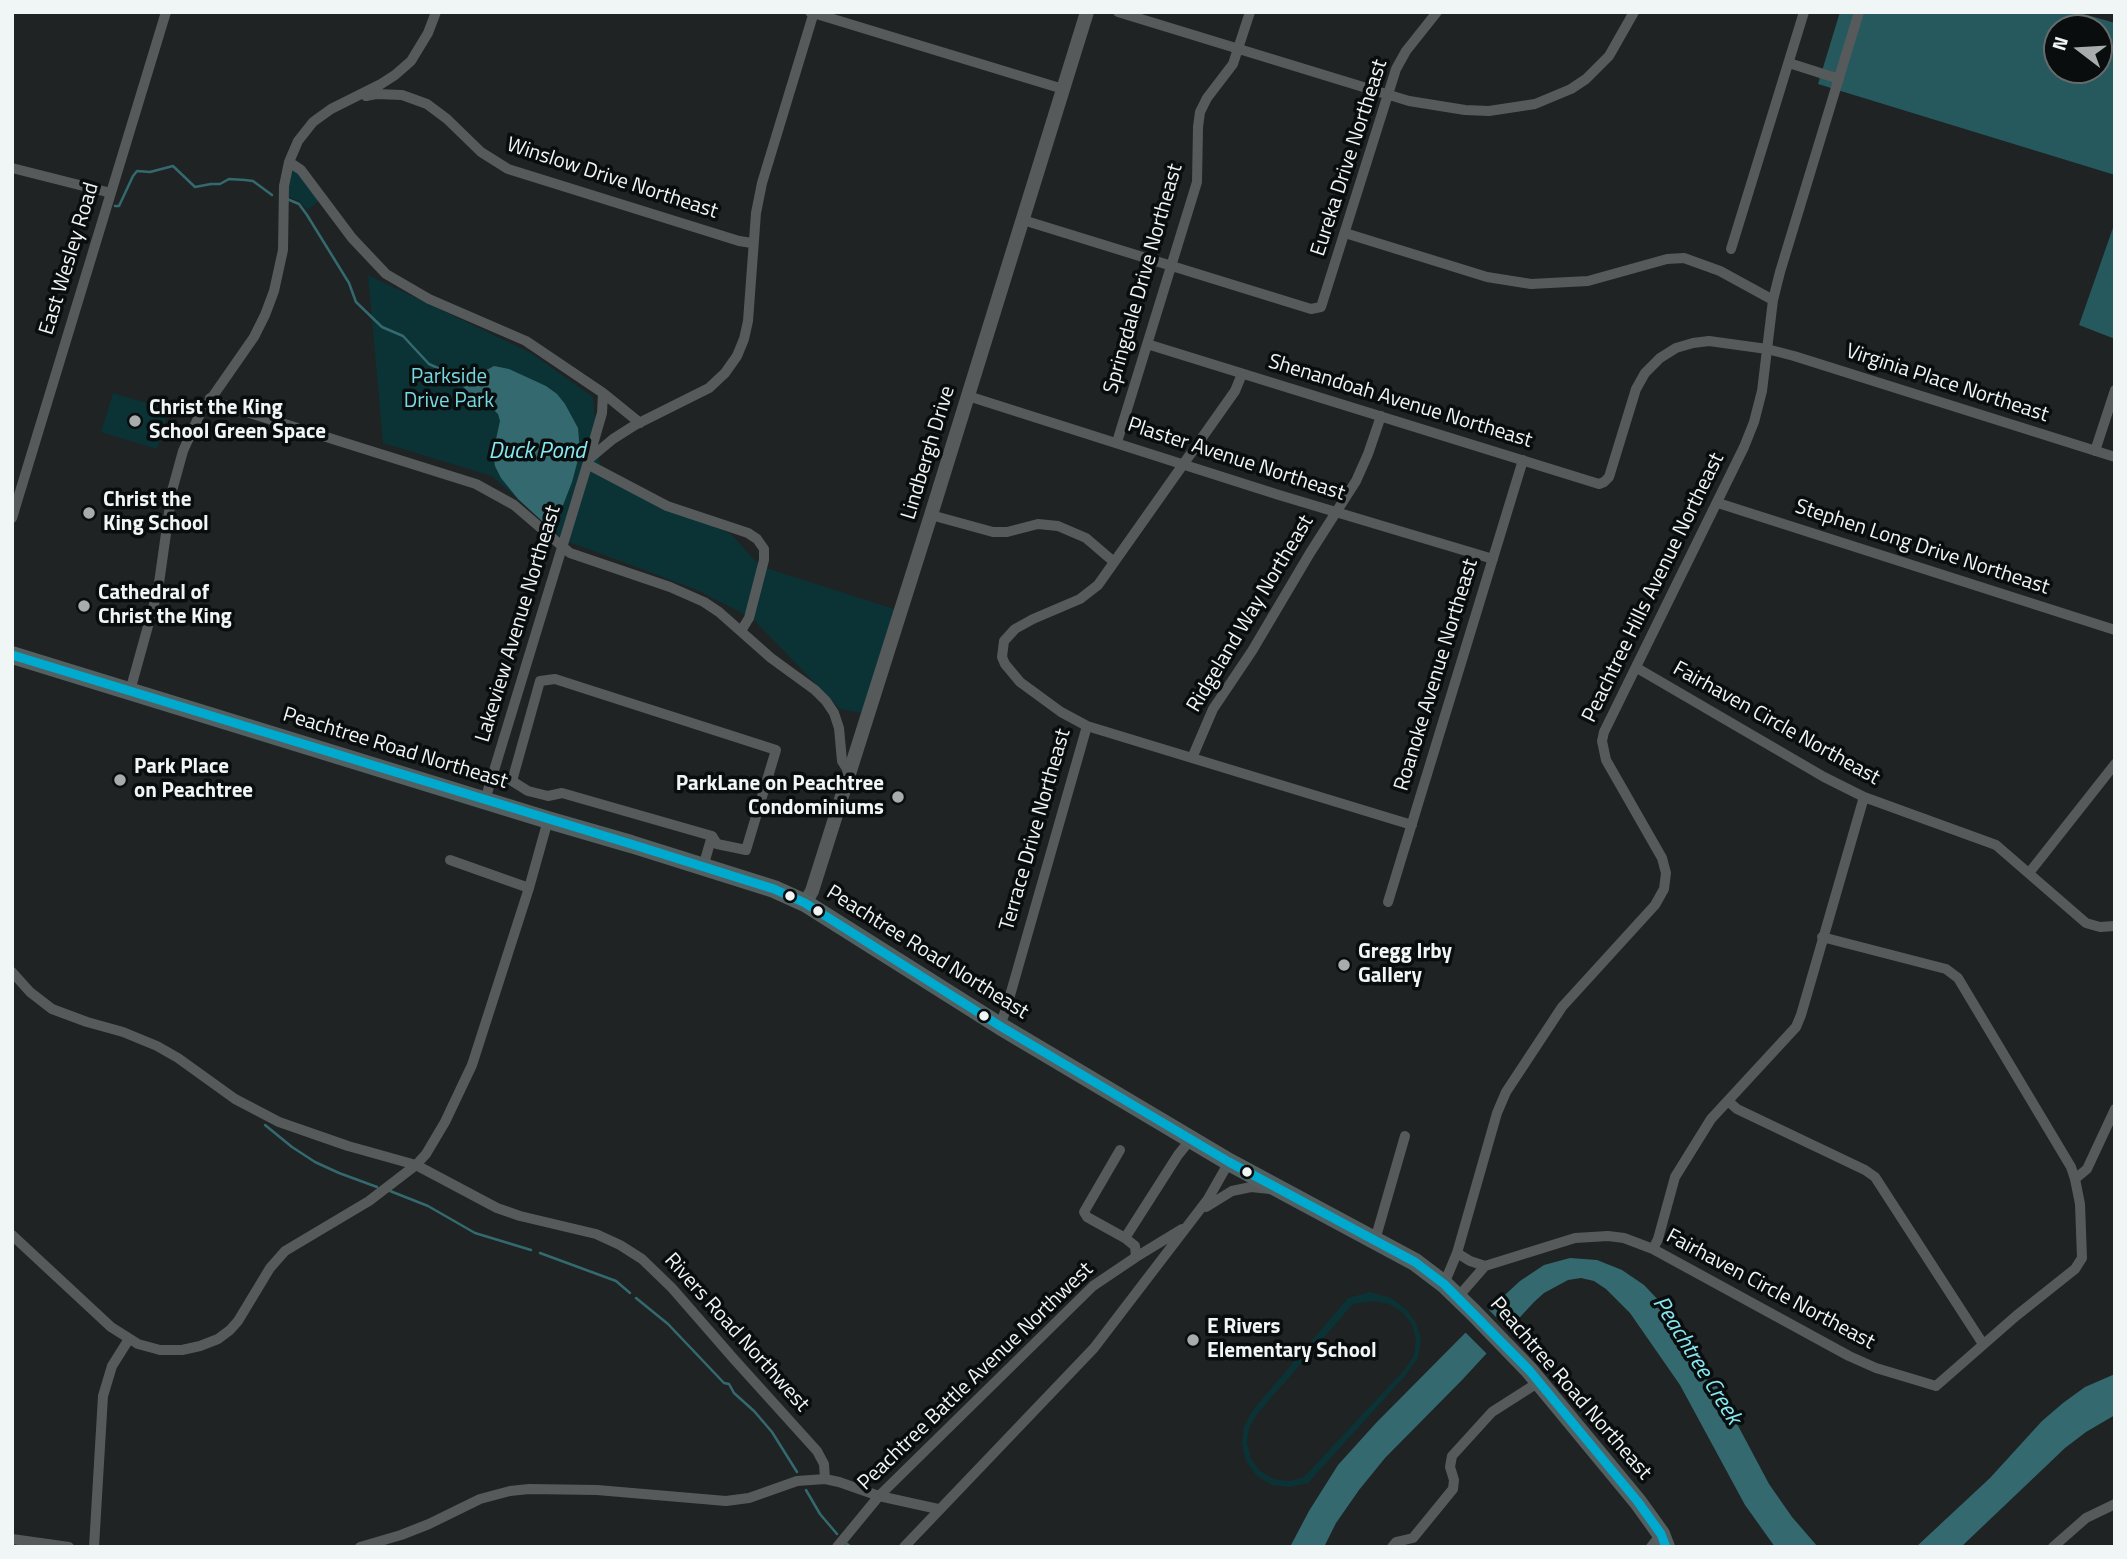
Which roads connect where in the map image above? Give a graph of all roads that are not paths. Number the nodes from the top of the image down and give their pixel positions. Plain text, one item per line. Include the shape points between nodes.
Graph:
1 (166, 12) edge
2 (436, 12) edge
3 (1087, 12) edge
4 (1118, 12) edge
5 (1250, 12) edge
6 (1437, 12) edge
7 (1634, 12) edge
8 (1804, 12) edge
9 (1859, 12) edge
10 (813, 13) edge
11 (1238, 49) junction
12 (1789, 63) junction
13 (1839, 79) junction
14 (1063, 89) junction
15 (1388, 95) junction
16 (356, 96) junction
17 (289, 162) junction
18 (12, 168) edge
19 (111, 193) junction
20 (1023, 220) junction
21 (1345, 233) junction
22 (752, 243) junction
23 (1731, 249) dead end
24 (1172, 266) junction
25 (1773, 300) junction
26 (1147, 344) junction
27 (1767, 349) junction
28 (1242, 373) junction
29 (2115, 390) edge
30 (603, 393) junction
31 (968, 396) junction
32 (210, 398) junction
33 (1381, 416) junction
34 (640, 422) junction
35 (1117, 442) junction
36 (1618, 446) joint
37 (2095, 451) junction
38 (2115, 457) edge
39 (1523, 460) junction
40 (589, 462) junction
41 (1184, 464) junction
42 (1718, 503) junction
43 (1336, 512) junction
44 (931, 515) junction
45 (12, 518) edge
46 (563, 548) junction
47 (1493, 559) junction
48 (1114, 562) junction
49 (2115, 630) edge
50 (741, 631) junction
51 (12, 656) edge
52 (1637, 668) junction
53 (520, 687) junction
54 (130, 691) junction
55 (537, 694) junction
56 (514, 706) junction
57 (531, 715) junction
58 (1087, 726) junction
59 (1192, 758) junction
60 (2115, 764) edge
61 (849, 772) junction
62 (1864, 797) junction
63 (485, 800) junction
64 (548, 820) junction
65 (1412, 825) junction
66 (712, 836) junction
67 (450, 860) dead end
68 (703, 867) junction
69 (2029, 873) junction
70 (529, 888) junction
71 (1388, 902) dead end
72 (805, 903) junction
73 (2115, 926) edge
74 (1822, 937) junction
75 (12, 972) edge
76 (1000, 1026) junction
77 (1728, 1101) junction
78 (2115, 1109) edge
79 (1405, 1136) dead end
80 (1191, 1139) junction
81 (1120, 1150) dead end
82 (1229, 1162) junction
83 (416, 1165) junction
84 (2075, 1179) junction
85 (1282, 1190) junction
86 (1197, 1214) junction
87 (1189, 1225) junction
88 (12, 1235) edge
89 (1125, 1238) junction
90 (1375, 1241) junction
91 (1653, 1249) junction
92 (1457, 1253) junction
93 (1136, 1257) junction
94 (1485, 1266) junction
95 (1444, 1284) junction
96 (1458, 1297) junction
97 (128, 1339) junction
98 (1983, 1344) junction
99 (1534, 1376) junction
100 (825, 1479) junction
101 (879, 1496) junction
102 (2115, 1504) edge
103 (938, 1509) junction
104 (12, 1539) edge
105 (1659, 1543) edge
106 (69, 1547) edge
107 (94, 1547) edge
108 (360, 1547) edge
109 (837, 1547) edge
110 (904, 1547) edge
111 (1392, 1547) edge
112 (2053, 1547) edge

1 - 19 street, East Wesley Road
2 - 16 street via 411,61
3 - 14 main road, Lindbergh Drive
4 - 11 street
5 - 11 street, Springdale Drive Northeast
6 - 15 street, Eureka Drive Northeast via 1401,59
7 - 15 street via 1597,69 1572,89 1544,101 1489,111
8 - 12 street
9 - 13 street, Peachtree Hills Avenue Northeast
10 - 14 street
10 - 22 street via 762,183
11 - 15 street
11 - 24 street, Springdale Drive Northeast via 1200,112 1197,182
12 - 13 street
12 - 23 street
13 - 25 street, Peachtree Hills Avenue Northeast
14 - 20 main road, Lindbergh Drive
15 - 21 street, Eureka Drive Northeast
16 - 17 street via 313,122
16 - 22 street, Winslow Drive Northeast via 389,94 416,99 439,112 481,152 508,169
17 - 30 street via 301,170 352,238 386,274 429,299 526,341
17 - 32 street via 283,250 274,293 254,337
18 - 19 street
19 - 45 street, East Wesley Road
20 - 24 street
20 - 31 main road, Lindbergh Drive
21 - 24 street, Eureka Drive Northeast via 1321,307 1311,309
21 - 25 street via 1487,276 1531,284 1588,281 1684,258 1720,271
22 - 34 street via 748,321 737,356 709,388
24 - 26 street, Springdale Drive Northeast
25 - 27 street, Peachtree Hills Avenue Northeast
26 - 28 street, Shenandoah Avenue Northeast
26 - 35 street, Springdale Drive Northeast
27 - 36 street, Virginia Place Northeast via 1709,341 1676,348 1660,358 1636,389
27 - 37 street, Virginia Place Northeast
27 - 42 street, Peachtree Hills Avenue Northeast via 1754,422
28 - 33 street, Shenandoah Avenue Northeast
28 - 41 street via 1235,391
29 - 37 street
30 - 34 street
30 - 40 street, Lakeview Avenue Northeast
31 - 35 street, Plaster Avenue Northeast
31 - 44 main road, Lindbergh Drive
32 - 46 street via 476,484 514,505
32 - 54 street via 177,467 158,590
33 - 39 street, Shenandoah Avenue Northeast
33 - 43 street, Ridgeland Way Northeast via 1363,467
34 - 40 street via 612,439
35 - 41 street, Plaster Avenue Northeast
36 - 39 street, Shenandoah Avenue Northeast via 1609,477 1599,484
37 - 38 street, Virginia Place Northeast
39 - 47 street, Roanoke Avenue Northeast
40 - 46 street, Lakeview Avenue Northeast
40 - 50 street via 667,506 757,539 764,560
41 - 43 street, Plaster Avenue Northeast
41 - 48 street
42 - 49 street, Stephen Long Drive Northeast
42 - 52 street, Peachtree Hills Avenue Northeast
43 - 47 street, Plaster Avenue Northeast
43 - 59 street, Ridgeland Way Northeast via 1213,709
44 - 48 street via 993,533 1038,524 1058,526 1086,538
44 - 61 main road, Lindbergh Drive
46 - 50 street via 577,557 687,594
46 - 53 street, Lakeview Avenue Northeast
47 - 65 street, Roanoke Avenue Northeast
48 - 58 street, Terrace Drive Northeast via 1090,593 1015,629 1002,648 1005,664 1020,682
50 - 61 street via 826,701 839,728 842,758
51 - 54 highway, Peachtree Road Northeast
52 - 62 street, Fairhaven Circle Northeast
52 - 92 street, Peachtree Hills Avenue Northeast via 1604,732 1602,749 1662,858 1664,889 1655,905 1562,1007 1506,1092
53 - 55 street
53 - 56 street, Lakeview Avenue Northeast
54 - 63 highway, Peachtree Road Northeast
55 - 57 street
55 - 66 street via 540,681 555,679 776,750 746,850 717,844
56 - 57 street
56 - 63 street, Lakeview Avenue Northeast
57 - 66 street via 512,781 527,791 548,796 562,793
58 - 59 street
58 - 76 street, Terrace Drive Northeast
59 - 65 street
60 - 69 street
61 - 72 main road, Lindbergh Drive
62 - 69 street, Fairhaven Circle Northeast via 1996,845
62 - 74 street
63 - 64 highway, Peachtree Road Northeast
64 - 68 highway, Peachtree Road Northeast
64 - 70 street
65 - 71 street, Roanoke Avenue Northeast
66 - 68 street
67 - 70 street
68 - 72 highway, Peachtree Road Northeast
69 - 73 street, Fairhaven Circle Northeast via 2086,923
70 - 83 street via 472,1065 445,1122
72 - 76 highway, Peachtree Road Northeast
74 - 77 street via 1796,1027
74 - 84 street via 1954,974 2065,1155
75 - 83 street, Rivers Road Northwest via 52,1009 157,1046 259,1112 348,1146
76 - 80 highway, Peachtree Road Northeast
77 - 91 street via 1711,1119 1675,1177
77 - 98 street via 1875,1177
78 - 84 street via 2087,1169
79 - 90 street
80 - 82 highway, Peachtree Road Northeast
80 - 89 street
81 - 89 street via 1084,1212
82 - 85 highway, Peachtree Road Northeast
82 - 86 street, Peachtree Battle Avenue Northwest
83 - 97 street via 369,1201 285,1251 238,1321 218,1339 171,1351
83 - 100 street, Rivers Road Northwest via 497,1208 596,1234 642,1259 817,1451
84 - 98 street, Fairhaven Circle Northeast via 2080,1264
85 - 86 street, Peachtree Battle Avenue Northwest via 1251,1187 1232,1191
85 - 90 highway, Peachtree Road Northeast
86 - 87 street, Peachtree Battle Avenue Northwest
87 - 93 street, Peachtree Battle Avenue Northwest
87 - 103 street, Peachtree Battle Avenue Northwest via 1080,1364
88 - 97 street
89 - 93 street via 1135,1246
90 - 95 highway, Peachtree Road Northeast
91 - 94 street, Fairhaven Circle Northeast via 1624,1238 1591,1236
91 - 98 street, Fairhaven Circle Northeast via 1849,1356 1931,1386 1940,1384
92 - 94 street
92 - 95 street, Peachtree Hills Avenue Northeast
93 - 101 street, Peachtree Battle Avenue Northwest via 1093,1286
94 - 96 street
95 - 96 highway, Peachtree Road Northeast
96 - 99 highway, Peachtree Road Northeast
97 - 107 street via 112,1366 103,1395
99 - 105 highway, Peachtree Road Northeast via 1638,1502
99 - 111 street via 1492,1412 1452,1456 1453,1489 1413,1538
100 - 101 street
100 - 108 street via 797,1481 726,1501 597,1490 510,1491
101 - 103 street
101 - 109 street, Peachtree Battle Avenue Northwest
102 - 112 street via 2086,1518
103 - 110 street, Peachtree Battle Avenue Northwest
104 - 106 street

